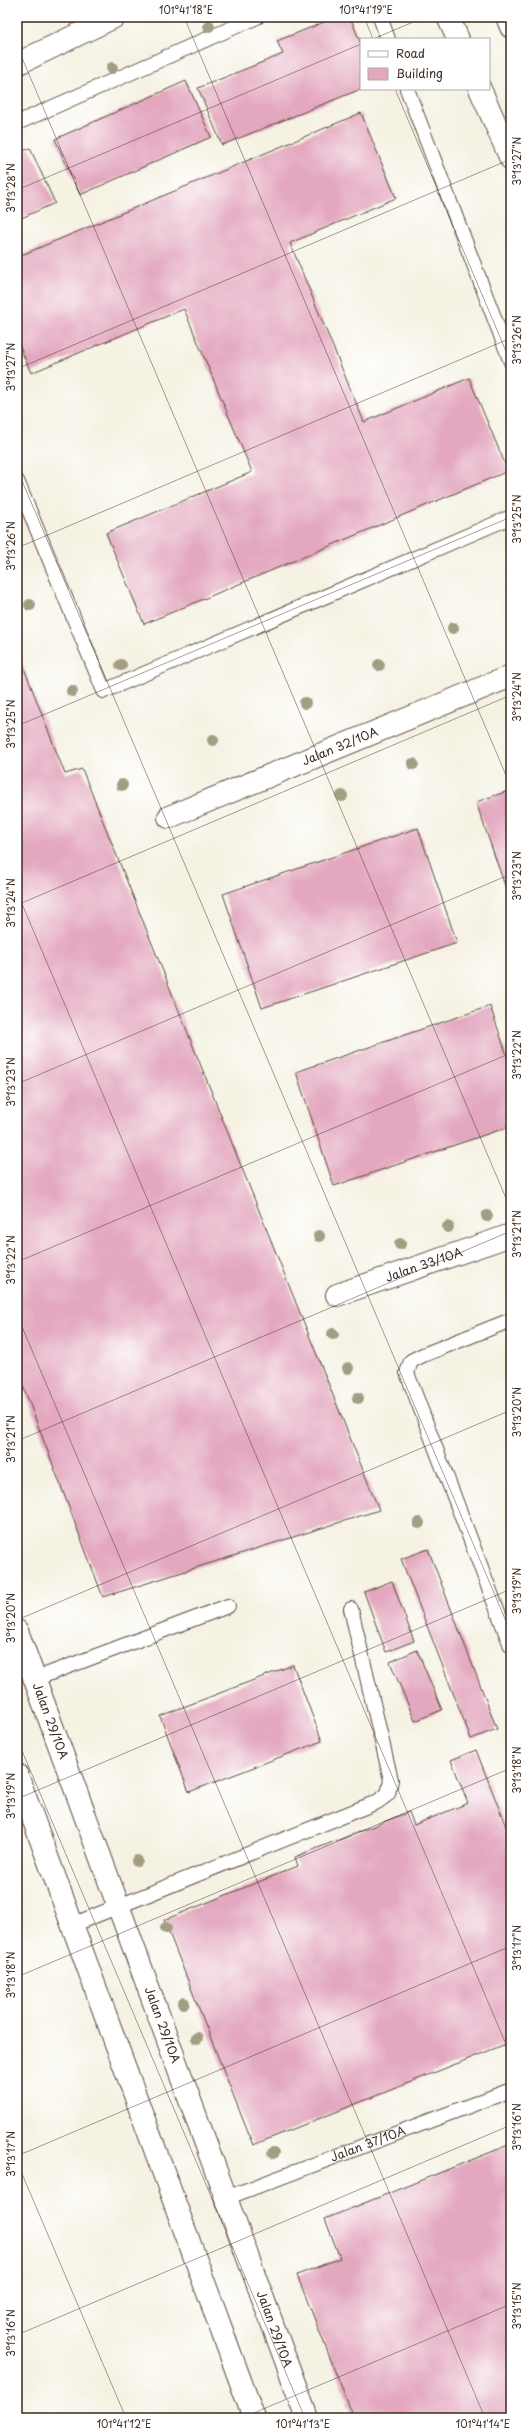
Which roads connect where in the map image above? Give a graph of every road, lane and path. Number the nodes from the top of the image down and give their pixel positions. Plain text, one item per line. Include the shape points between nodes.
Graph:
1 (114, 17) edge
2 (257, 17) edge
3 (380, 17) edge
4 (448, 17) edge
5 (507, 17) edge
6 (511, 27) edge
7 (388, 38) edge
8 (458, 38) edge
9 (17, 64) edge
10 (407, 90) edge
11 (480, 90) edge
12 (17, 123) edge
13 (511, 159) edge
14 (511, 362) edge
15 (17, 481) edge
16 (511, 517) edge
17 (511, 676) edge
18 (169, 817) dead end
19 (511, 1235) edge
20 (337, 1295) dead end
21 (511, 1320) edge
22 (228, 1606) dead end
23 (351, 1609) dead end
24 (17, 1631) edge
25 (511, 1646) edge
26 (35, 1679) junction
27 (17, 1775) edge
28 (118, 1906) junction
29 (72, 1925) junction
30 (511, 2090) edge
31 (226, 2198) junction
32 (254, 2418) edge
33 (307, 2418) edge

1 - 9 street
2 - 12 lane
3 - 7 lane
4 - 8 street
5 - 6 street
10 - 14 lane
11 - 13 street
15 - 16 lane via 104,691
17 - 18 street, Jalan 32/10A
19 - 20 street, Jalan 33/10A
21 - 25 lane via 423,1354 411,1361 407,1373
22 - 26 lane
23 - 28 lane via 391,1780 388,1794 377,1802
24 - 26 street, Jalan 29/10A
26 - 28 street, Jalan 29/10A
27 - 29 street
28 - 29 lane
28 - 31 street, Jalan 29/10A
29 - 32 street
30 - 31 lane, Jalan 37/10A
31 - 33 street, Jalan 29/10A

